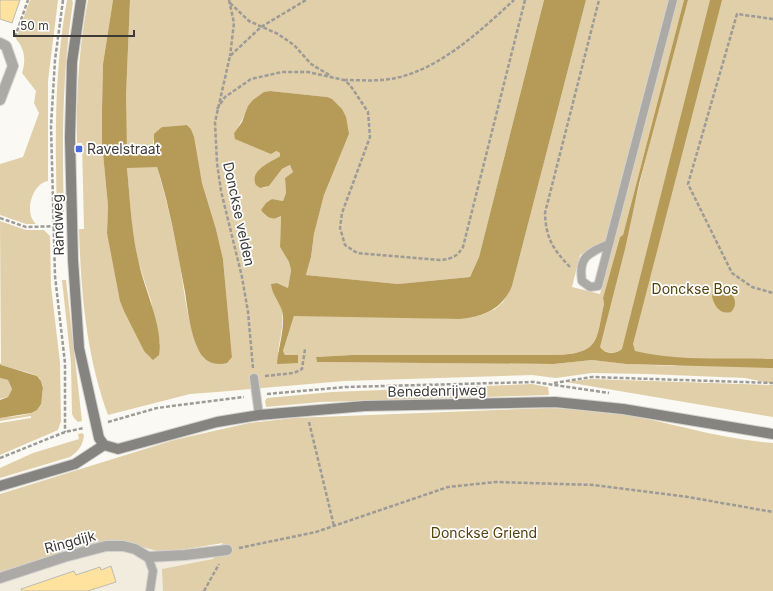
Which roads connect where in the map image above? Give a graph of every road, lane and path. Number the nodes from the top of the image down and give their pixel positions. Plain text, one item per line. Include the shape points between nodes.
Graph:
1 (28, 0) edge
2 (63, 0) edge
3 (81, 0) edge
4 (306, 0) edge
5 (514, 0) edge
6 (525, 0) edge
7 (599, 0) edge
8 (673, 0) edge
9 (230, 2) edge
10 (773, 19) edge
11 (261, 27) junction
12 (3, 45) edge
13 (230, 56) junction
14 (333, 78) junction
15 (344, 80) junction
16 (0, 100) edge
17 (217, 109) junction
18 (0, 218) edge
19 (54, 227) junction
20 (609, 244) junction
21 (580, 271) junction
22 (773, 293) edge
23 (305, 349) dead end
24 (254, 378) junction
25 (773, 383) edge
26 (256, 395) junction
27 (306, 410) junction
28 (259, 414) junction
29 (96, 425) junction
30 (65, 432) junction
31 (773, 434) edge
32 (104, 445) junction
33 (0, 458) edge
34 (0, 486) edge
35 (773, 512) edge
36 (334, 526) junction
37 (227, 550) junction
38 (148, 557) junction
39 (0, 578) edge
40 (150, 591) edge
41 (204, 591) edge

1 - 12 path via 15,37
2 - 19 path, Randweg via 54,60 51,126
3 - 29 street, Randweg via 72,62 70,138 73,253 79,348
4 - 11 path
5 - 15 path via 480,31 440,60 406,75 381,80
6 - 15 path via 463,247 459,254 451,259 357,253 345,245 340,228 342,213 370,136 368,112
7 - 21 path via 545,214 550,242 573,269
8 - 20 lane
9 - 11 path via 249,21
9 - 13 path, Donckse velden via 234,23
10 - 22 path via 737,14 688,184 732,273 752,287
11 - 13 path
11 - 14 path via 294,45 311,64
12 - 16 street via 13,66
13 - 17 path, Donckse velden
14 - 15 path
14 - 17 path via 308,72 282,72 251,79 225,97
17 - 24 path, Donckse velden via 217,162 248,312
18 - 19 path via 26,227
19 - 30 path, Randweg via 55,276 65,363
20 - 21 lane via 582,260
20 - 21 lane via 598,286 590,287 582,281
23 - 24 path via 302,369 294,373
24 - 26 lane
25 - 26 path, Benedenrijweg via 592,377 552,384 521,382 346,387
26 - 28 lane
26 - 29 path, Benedenrijweg via 157,408
27 - 28 street, Benedenrijweg
27 - 31 street, Benedenrijweg via 365,406 554,402 624,409
27 - 36 path
28 - 32 street, Benedenrijweg via 217,422 118,449
29 - 30 path, Benedenrijweg
29 - 32 street, Randweg via 99,438
30 - 33 path
32 - 34 street via 75,464
35 - 36 path via 688,497 594,485 496,482 448,487
36 - 37 path
37 - 38 street
37 - 41 path
38 - 39 street, Ringdijk via 135,549 106,546
38 - 40 lane via 153,571

